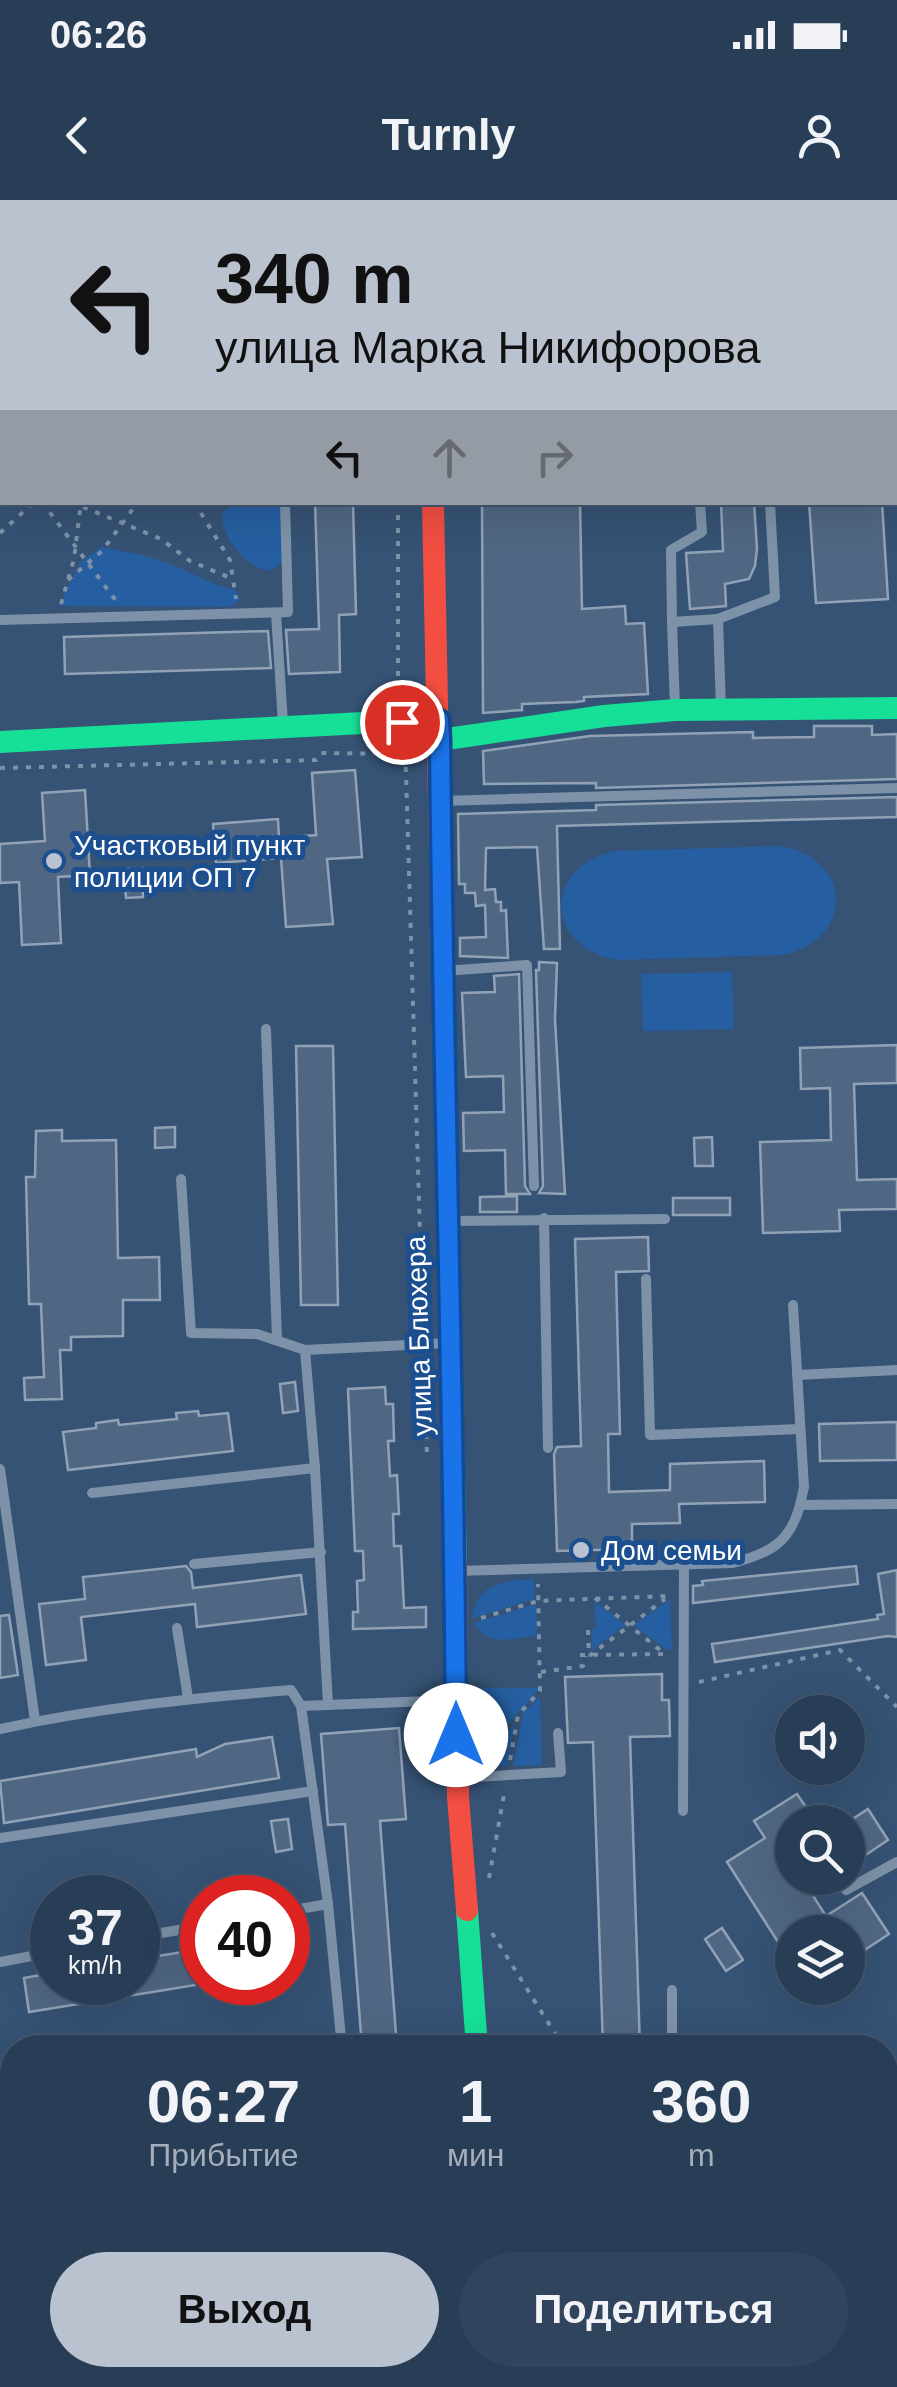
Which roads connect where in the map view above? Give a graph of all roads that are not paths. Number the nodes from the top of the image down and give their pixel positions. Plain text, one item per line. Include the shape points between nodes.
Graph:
1 (285, 505) edge
2 (433, 505) edge
3 (700, 505) edge
4 (770, 505) edge
5 (276, 613) junction
6 (718, 619) junction
7 (0, 620) edge
8 (672, 622) junction
9 (897, 708) edge
10 (676, 710) junction
11 (721, 710) junction
12 (284, 730) junction
13 (440, 730) junction
14 (0, 742) edge
15 (897, 788) edge
16 (440, 801) junction
17 (442, 971) junction
18 (266, 1029) dead end
19 (181, 1178) dead end
20 (534, 1186) dead end
21 (544, 1218) junction
22 (665, 1219) dead end
23 (446, 1220) junction
24 (646, 1280) dead end
25 (793, 1305) dead end
26 (278, 1339) junction
27 (450, 1343) junction
28 (306, 1350) junction
29 (897, 1370) edge
30 (796, 1375) junction
31 (800, 1430) junction
32 (548, 1448) dead end
33 (316, 1468) junction
34 (0, 1469) edge
35 (92, 1493) dead end
36 (897, 1504) edge
37 (800, 1505) junction
38 (321, 1552) junction
39 (194, 1564) dead end
40 (684, 1564) junction
41 (456, 1572) junction
42 (177, 1628) dead end
43 (188, 1698) junction
44 (456, 1700) junction
45 (328, 1704) junction
46 (301, 1706) junction
47 (35, 1721) junction
48 (0, 1729) edge
49 (558, 1733) dead end
50 (457, 1778) junction
51 (313, 1791) junction
52 (683, 1811) dead end
53 (0, 1838) edge
54 (897, 1862) edge
55 (865, 1880) edge
56 (328, 1904) junction
57 (310, 1907) edge
58 (30, 1956) edge
59 (0, 1962) edge
60 (672, 1990) dead end
61 (341, 2035) edge
62 (477, 2035) edge
63 (672, 2035) edge

1 - 5 lane via 288,612
2 - 13 street, улица Блюхера
3 - 8 lane via 702,532 671,550
4 - 6 lane via 775,596
5 - 7 lane
5 - 12 lane
6 - 8 lane
6 - 11 lane
8 - 10 lane
9 - 11 street
10 - 11 street
10 - 13 street
12 - 13 street via 402,722
12 - 14 street
13 - 16 street, улица Блюхера
15 - 16 lane
16 - 17 street, улица Блюхера
17 - 20 lane via 527,966
17 - 23 street, улица Блюхера
18 - 26 lane
19 - 26 lane via 191,1332
21 - 22 lane
21 - 23 lane
21 - 32 lane
23 - 27 street, улица Блюхера
24 - 31 lane via 650,1434
25 - 30 lane
26 - 28 lane
27 - 28 lane
27 - 41 street, улица Блюхера
28 - 33 lane
29 - 30 lane
30 - 31 lane
31 - 37 lane
33 - 35 lane
33 - 38 lane
34 - 47 lane
36 - 37 lane
37 - 40 lane via 794,1527 758,1556
38 - 39 lane
38 - 45 lane
40 - 41 lane
40 - 52 lane
41 - 44 street, улица Блюхера
42 - 43 lane
43 - 46 lane via 291,1690
43 - 47 lane
44 - 45 lane
44 - 50 street, улица Блюхера
45 - 46 lane
46 - 51 lane
47 - 48 lane
49 - 50 lane via 561,1772
50 - 62 street, улица Блюхера
51 - 53 lane
51 - 56 lane
54 - 55 lane
56 - 57 lane
56 - 61 lane
58 - 59 lane
60 - 63 lane

